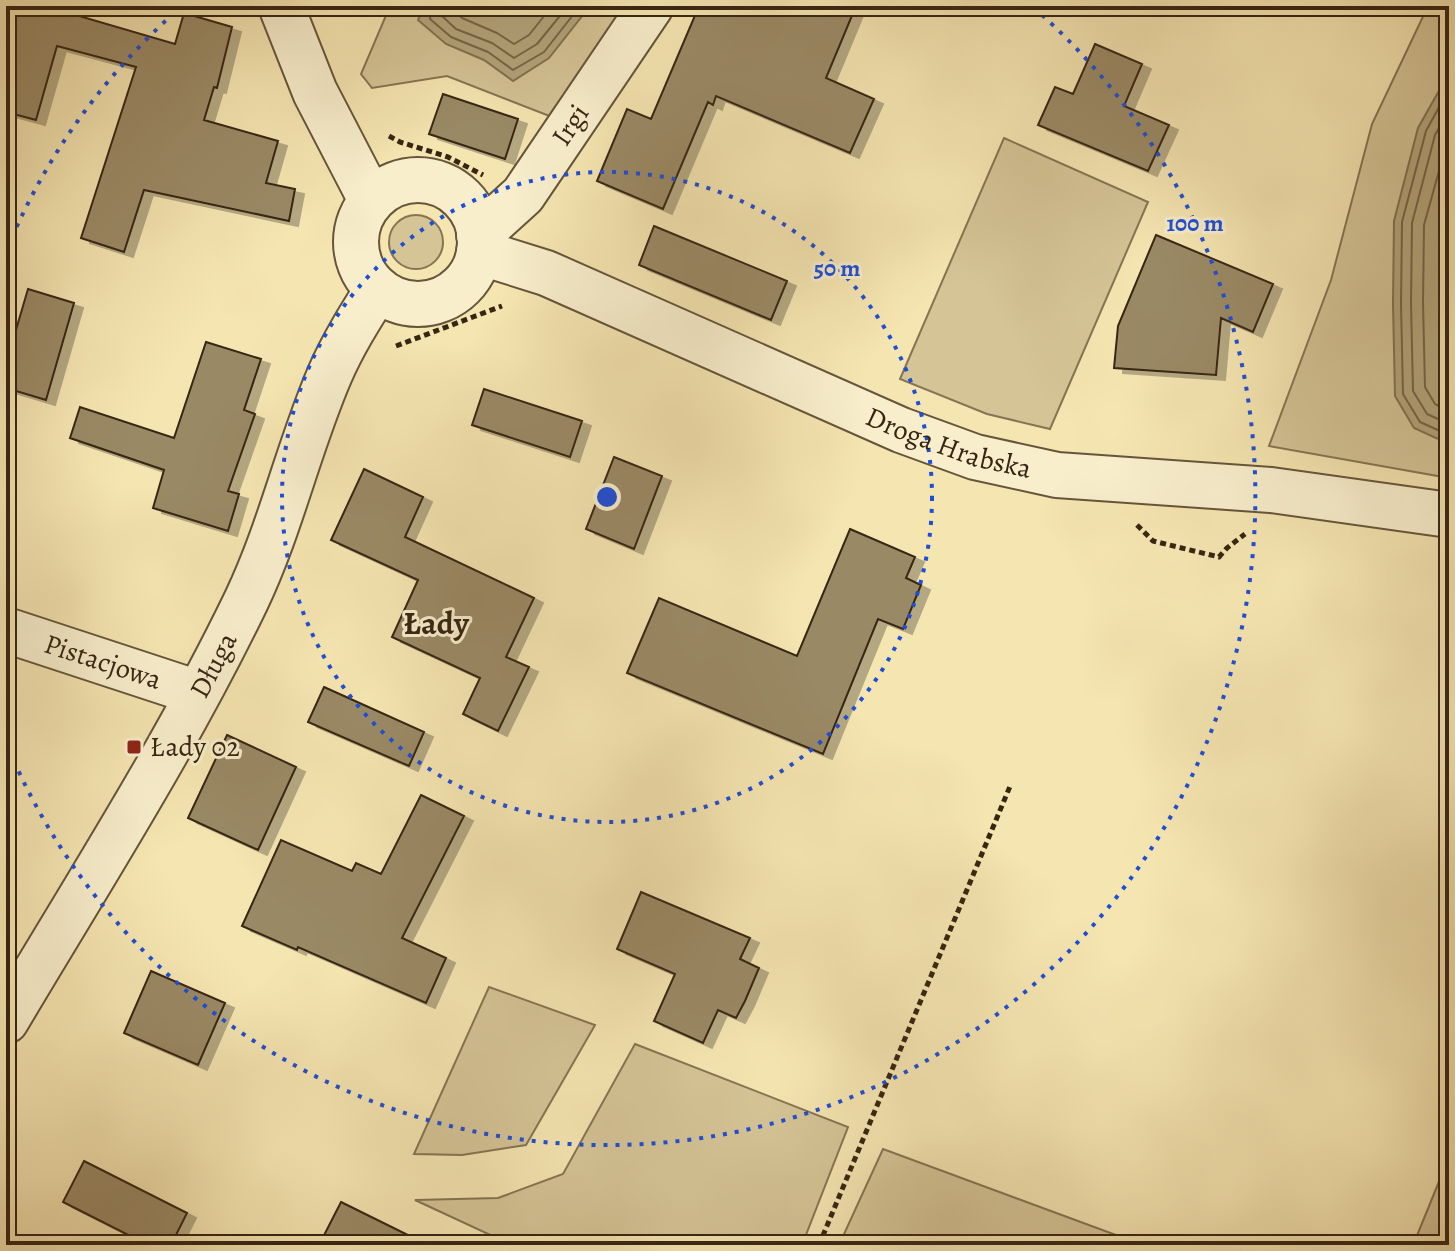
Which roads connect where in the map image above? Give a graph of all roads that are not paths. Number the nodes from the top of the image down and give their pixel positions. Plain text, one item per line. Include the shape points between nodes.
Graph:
1 (281, 6) edge
2 (651, 6) edge
3 (371, 200) junction
4 (479, 243) junction
5 (377, 290) junction
6 (1449, 515) edge
7 (6, 630) edge
8 (198, 693) junction
9 (6, 1021) edge

1 - 3 street via 315,92
2 - 4 street, Irgi via 523,195
3 - 4 street via 407,181 443,185 471,209
3 - 5 street via 355,238 357,259
4 - 5 street via 469,279 437,302 397,302
4 - 6 street, Droga Hrabska via 901,430 975,457 1057,475 1271,490
5 - 8 street, Długa via 330,374 248,597
7 - 8 street, Pistacjowa
8 - 9 street, Długa

